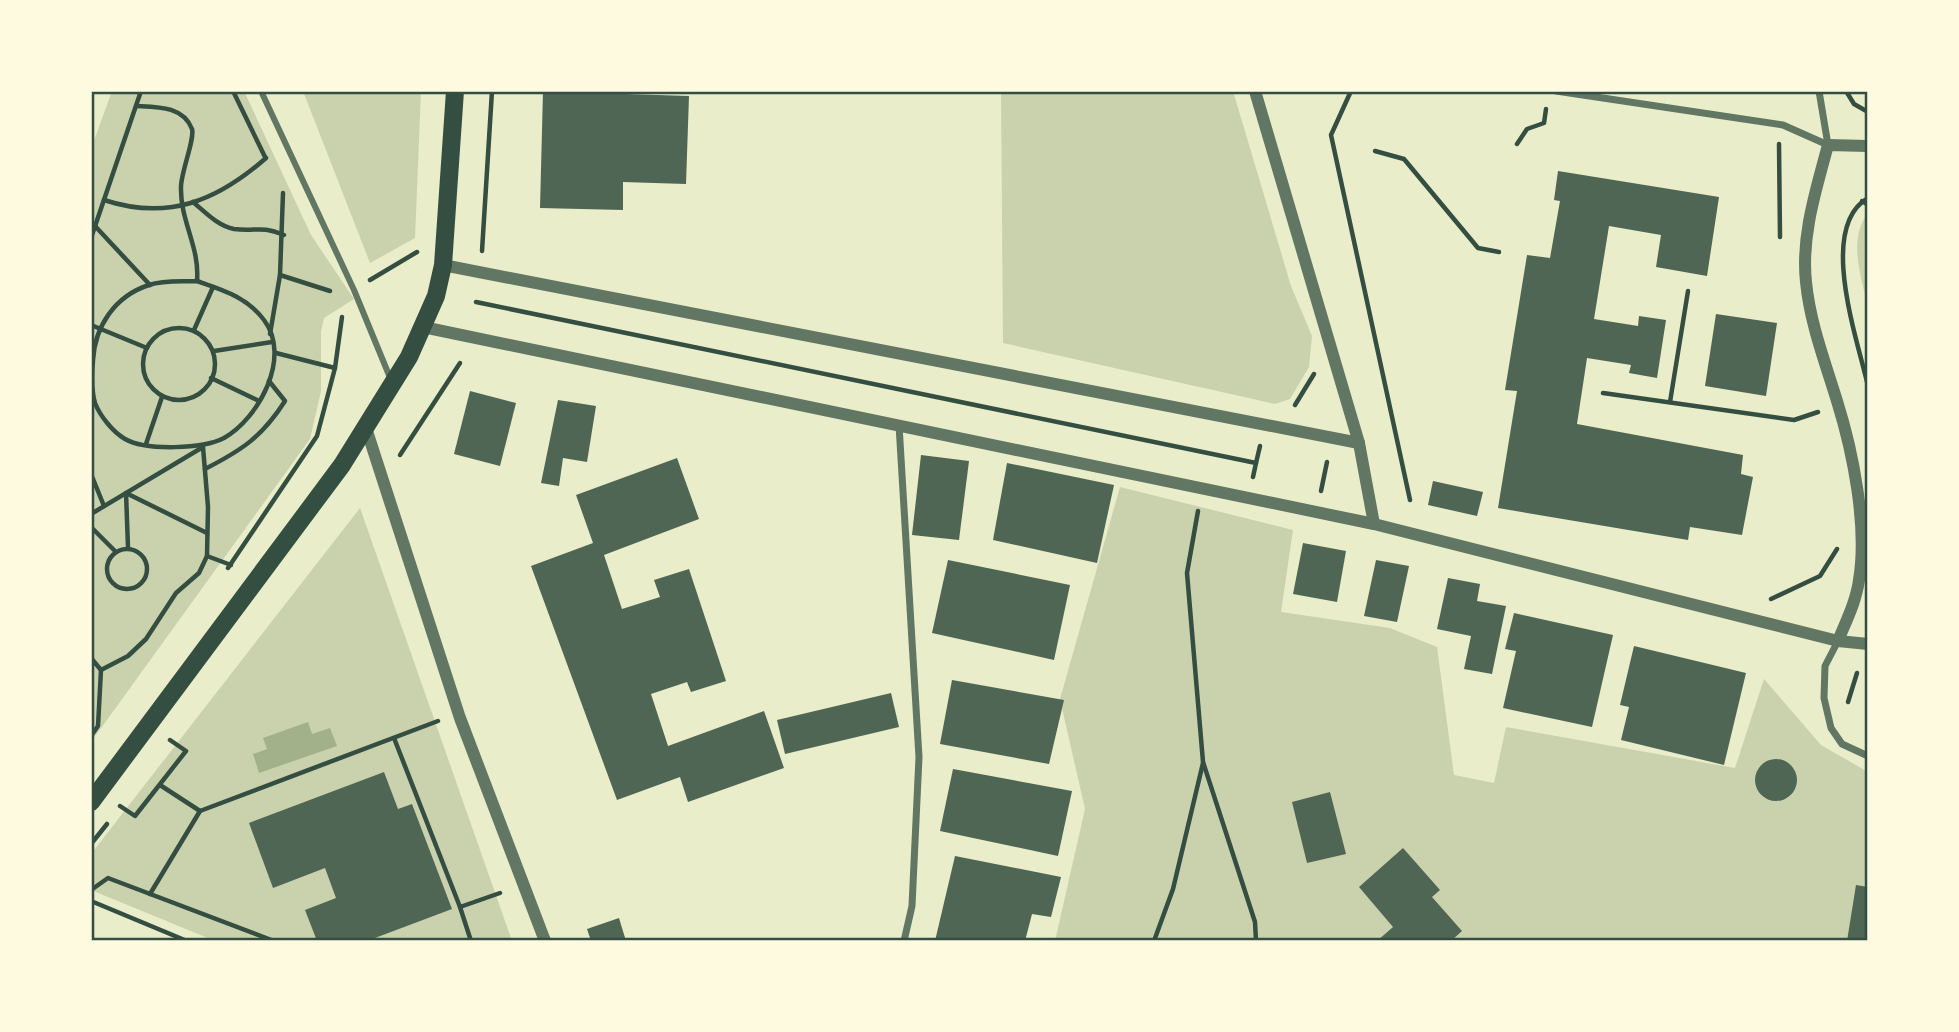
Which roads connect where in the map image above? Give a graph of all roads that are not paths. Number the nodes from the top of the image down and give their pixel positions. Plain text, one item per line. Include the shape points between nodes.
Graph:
1 (261, 91) edge
2 (455, 91) edge
3 (1255, 91) edge
4 (1556, 91) edge
5 (1819, 91) edge
6 (1828, 145) junction
7 (1868, 146) edge
8 (443, 265) junction
9 (423, 327) junction
10 (393, 385) junction
11 (899, 425) junction
12 (366, 428) junction
13 (1359, 443) junction
14 (1374, 524) junction
15 (1838, 641) junction
16 (1868, 645) edge
17 (1868, 756) edge
18 (91, 802) edge
19 (545, 941) edge
20 (904, 941) edge

1 - 10 street
2 - 8 main road
3 - 13 street
4 - 6 street via 1783,125
5 - 6 street
6 - 7 street
6 - 15 street via 1805,239 1805,280 1839,407 1862,544 1854,604
8 - 9 main road
8 - 13 street
9 - 10 main road
9 - 11 street
10 - 12 main road
11 - 14 street
11 - 20 street via 919,757 912,906
12 - 18 main road
12 - 19 street via 460,718
13 - 14 street
14 - 15 street
15 - 16 street
15 - 17 street via 1825,666 1824,698 1830,728 1842,744

